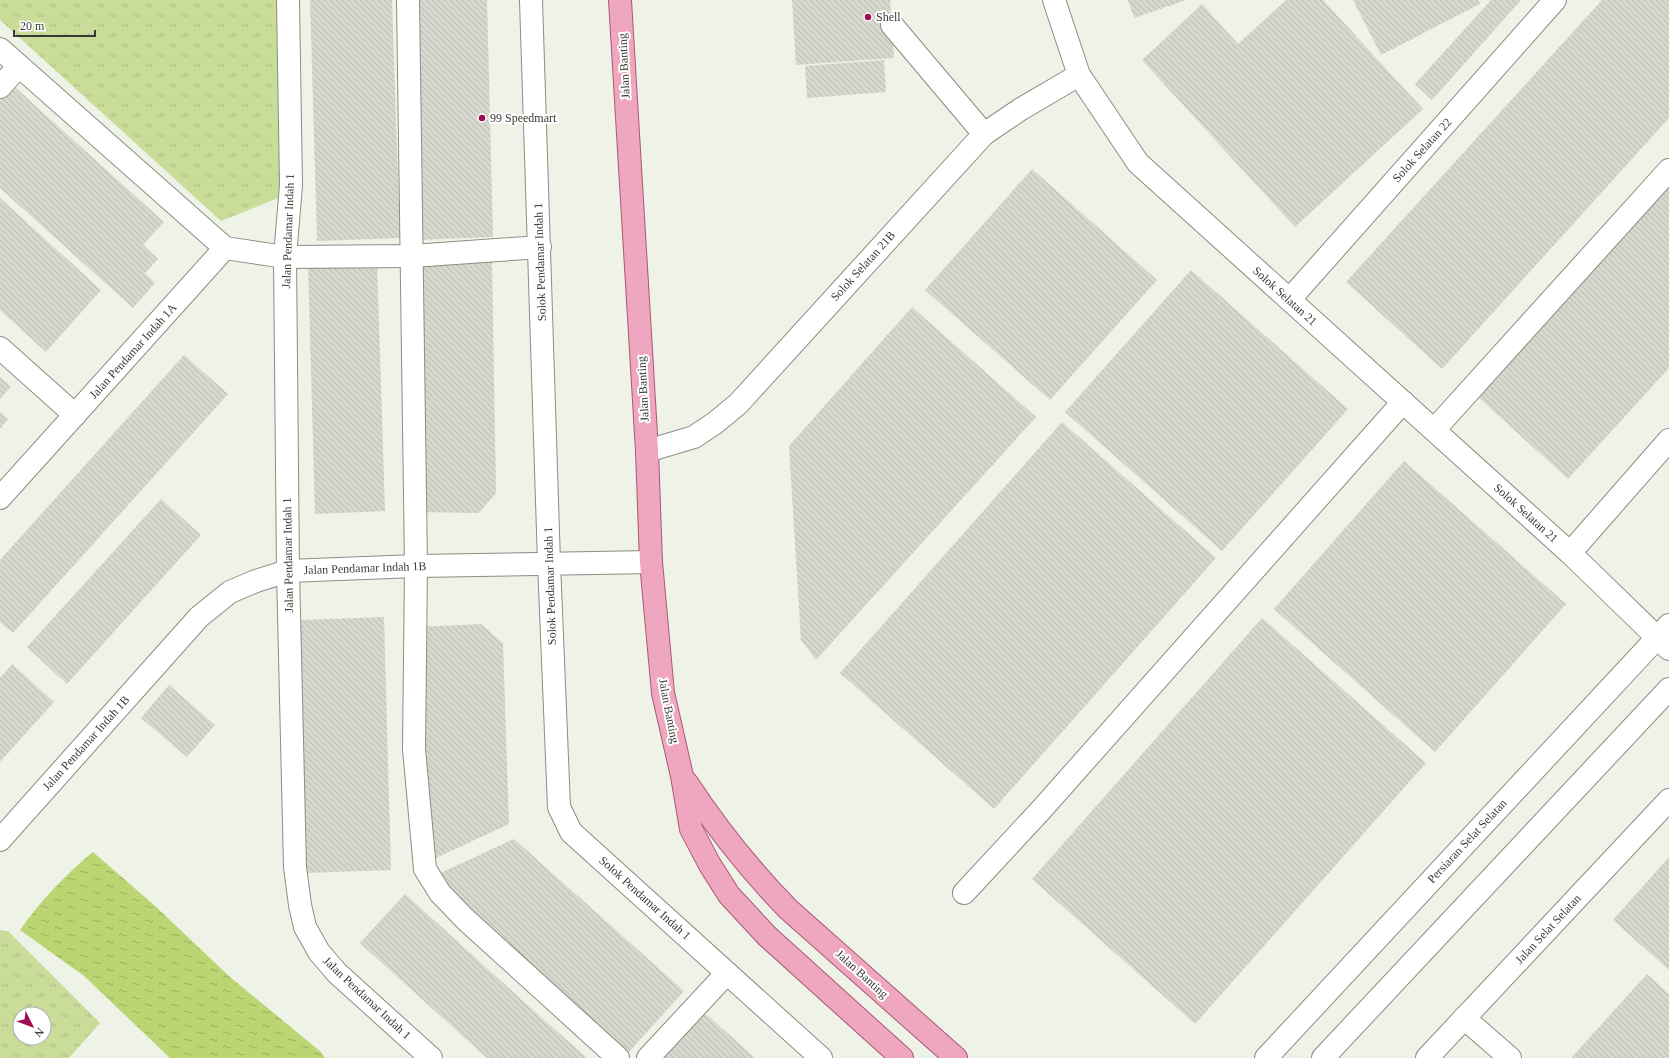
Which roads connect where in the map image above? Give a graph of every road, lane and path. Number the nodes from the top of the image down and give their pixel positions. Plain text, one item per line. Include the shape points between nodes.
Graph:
1 (288, 0) edge
2 (408, 0) edge
3 (531, 0) edge
4 (620, 0) edge
5 (1054, 0) edge
6 (1555, 0) edge
7 (892, 25) dead end
8 (0, 49) edge
9 (19, 66) junction
10 (1079, 75) junction
11 (0, 87) edge
12 (984, 134) junction
13 (1669, 170) edge
14 (540, 247) junction
15 (225, 248) junction
16 (412, 256) junction
17 (285, 257) junction
18 (1290, 299) junction
19 (0, 348) edge
20 (1403, 402) junction
21 (75, 415) junction
22 (1434, 430) junction
23 (1669, 440) edge
24 (647, 451) junction
25 (0, 498) edge
26 (1570, 553) junction
27 (651, 562) junction
28 (549, 563) junction
29 (416, 566) junction
30 (288, 571) junction
31 (1665, 638) edge
32 (1669, 688) edge
33 (682, 776) junction
34 (1669, 800) edge
35 (0, 840) edge
36 (964, 894) dead end
37 (727, 973) junction
38 (1464, 1018) junction
39 (422, 1055) edge
40 (618, 1058) edge
41 (648, 1058) edge
42 (821, 1058) edge
43 (902, 1058) edge
44 (956, 1058) edge
45 (1266, 1058) edge
46 (1323, 1058) edge
47 (1427, 1058) edge
48 (1510, 1058) edge

1 - 17 street, Jalan Pendamar Indah 1 via 291,185
2 - 16 street
3 - 14 street, Solok Pendamar Indah 1
4 - 24 main road, Jalan Banting
5 - 10 street, Solok Selatan 21
6 - 18 street, Solok Selatan 22
7 - 12 street
8 - 9 street
9 - 11 street
9 - 15 street
10 - 12 street, Solok Selatan 21B
10 - 18 street, Solok Selatan 21 via 1138,162
12 - 24 street, Solok Selatan 21B via 738,404 694,437
13 - 22 street
14 - 16 street
14 - 28 street, Solok Pendamar Indah 1
15 - 17 street
15 - 21 street, Jalan Pendamar Indah 1A
16 - 17 street
16 - 29 street
17 - 30 street, Jalan Pendamar Indah 1
18 - 20 street, Solok Selatan 21
19 - 21 street
20 - 22 street, Solok Selatan 21
20 - 36 street
21 - 25 street, Jalan Pendamar Indah 1A
22 - 26 street, Solok Selatan 21
23 - 26 street
24 - 27 main road, Jalan Banting
26 - 31 street, Solok Selatan 21
27 - 28 street, Jalan Pendamar Indah 1B
27 - 33 main road, Jalan Banting via 663,693
28 - 29 street, Jalan Pendamar Indah 1B
28 - 37 street, Solok Pendamar Indah 1 via 559,807 571,832
29 - 30 street, Jalan Pendamar Indah 1B
29 - 40 street via 414,749 425,869 440,893 465,919
30 - 35 street, Jalan Pendamar Indah 1B via 230,592 199,617
30 - 39 street, Jalan Pendamar Indah 1 via 295,867 305,927 319,952 337,973
31 - 45 street, Persiaran Selat Selatan via 1602,696
32 - 46 street
33 - 43 main road, Jalan Banting via 691,829 729,895 767,936
33 - 44 main road, Jalan Banting via 711,820 764,884 794,914
34 - 38 street, Jalan Selat Selatan
37 - 41 street
37 - 42 street, Solok Pendamar Indah 1
38 - 47 street, Jalan Selat Selatan
38 - 48 street

